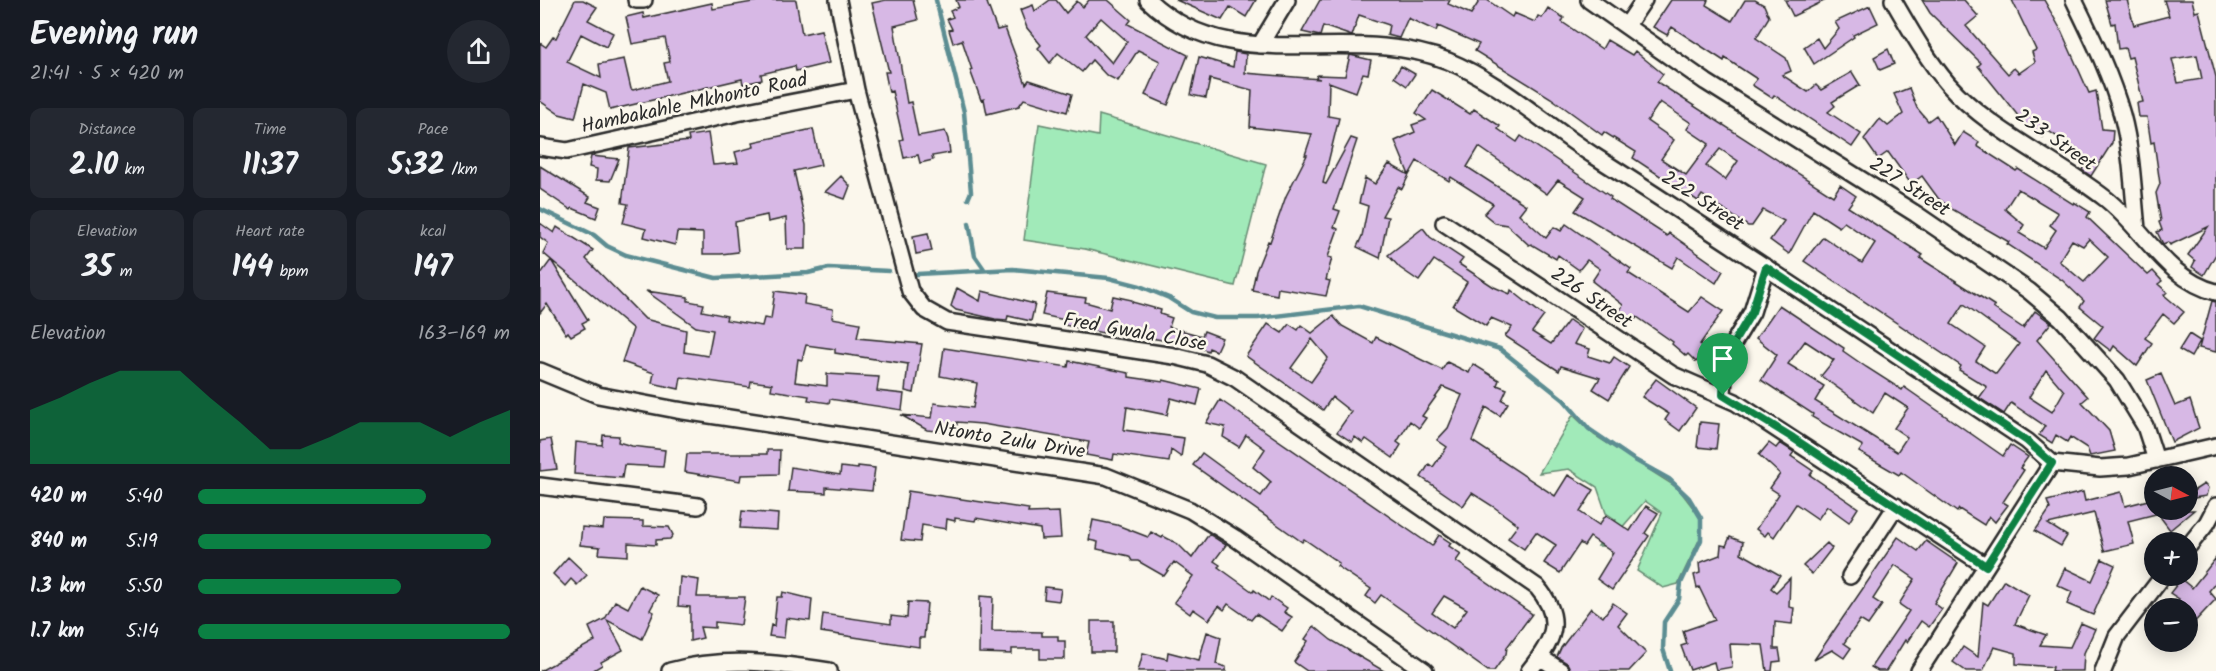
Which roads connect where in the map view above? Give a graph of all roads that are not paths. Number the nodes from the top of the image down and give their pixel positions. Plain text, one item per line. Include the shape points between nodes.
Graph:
1 (636, 0) edge
2 (644, 0) edge
3 (838, 0) edge
4 (1148, 0) edge
5 (1287, 0) edge
6 (1588, 0) edge
7 (1644, 0) edge
8 (1893, 0) edge
9 (2074, 0) edge
10 (1627, 25) junction
11 (1260, 45) junction
12 (856, 90) junction
13 (540, 147) edge
14 (1444, 223) dead end
15 (2137, 229) junction
16 (1766, 267) junction
17 (2216, 292) edge
18 (540, 371) edge
19 (1723, 395) junction
20 (2216, 446) edge
21 (2156, 460) junction
22 (2052, 463) junction
23 (540, 486) edge
24 (698, 506) dead end
25 (1896, 506) junction
26 (2216, 506) edge
27 (2198, 535) edge
28 (1986, 566) junction
29 (1850, 576) dead end
30 (2155, 586) edge
31 (1540, 657) junction
32 (670, 671) edge
33 (829, 671) edge
34 (1425, 671) edge
35 (1528, 671) edge
36 (1561, 671) edge
37 (1919, 671) edge
38 (2103, 671) edge

1 - 2 street
3 - 12 street, Fred Gwala Close
4 - 11 street, 222 Street via 1182,25 1210,38
5 - 11 street
6 - 10 street, 227 Street
7 - 10 street
8 - 15 street, 233 Street via 1949,85 2000,126 2107,200
9 - 15 street via 2108,73 2122,114
10 - 21 street, 227 Street via 1706,82 1916,214 2029,291 2061,318 2116,380 2145,426
11 - 16 street, 222 Street via 1367,46 1446,60 1478,75 1576,144
12 - 13 street, Hambakahle Mkhonto Road via 567,151
12 - 31 street, Fred Gwala Close via 908,284 924,309 947,322 1174,356 1207,364 1235,378 1537,587 1551,604 1554,617 1553,634
14 - 19 street, 226 Street via 1673,375
15 - 17 street, 233 Street via 2182,278
16 - 19 street via 1752,312 1725,357
16 - 22 street, 222 Street via 2027,441
18 - 34 street, Ntonto Zulu Drive via 598,394 666,408 1106,476 1199,515
19 - 25 street, 226 Street
20 - 21 street
21 - 22 street via 2100,468
22 - 28 street
23 - 24 street
25 - 28 street, 226 Street
25 - 29 street
26 - 27 street
28 - 37 street
30 - 38 street via 2117,636
31 - 35 street, Fred Gwala Close
31 - 36 street
32 - 33 street via 734,661

